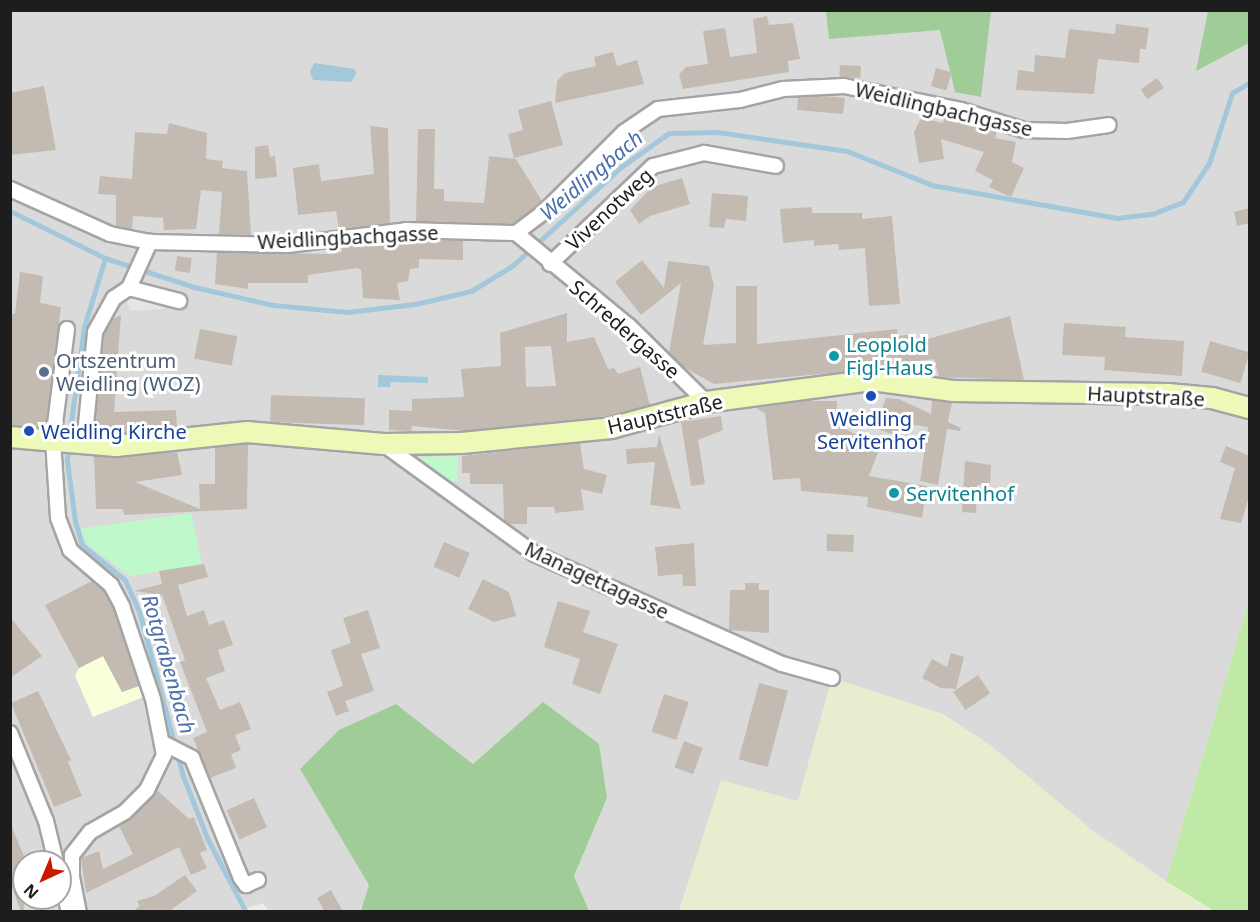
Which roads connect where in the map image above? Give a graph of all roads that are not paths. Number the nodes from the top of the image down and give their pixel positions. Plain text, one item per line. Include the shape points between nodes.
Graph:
1 (1109, 125) dead end
2 (776, 166) dead end
3 (10, 189) edge
4 (521, 238) junction
5 (150, 242) junction
6 (546, 261) junction
7 (131, 283) junction
8 (179, 301) dead end
9 (67, 329) dead end
10 (706, 402) junction
11 (1250, 408) edge
12 (10, 437) edge
13 (69, 443) junction
14 (382, 444) junction
15 (832, 678) dead end
16 (10, 733) edge
17 (163, 742) junction
18 (53, 850) edge
19 (258, 880) dead end
20 (79, 912) edge

1 - 4 street, Weidlingbachgasse via 1067,131 1024,130 961,110 844,87 783,89 740,100 658,110 624,132
2 - 6 street, Vivenotweg via 704,153 653,166
3 - 5 street, Weidlingbachgasse via 110,234
4 - 5 street, Weidlingbachgasse via 406,230 288,245
4 - 6 street, Schredergasse
5 - 7 street
6 - 10 street, Schredergasse via 629,326
7 - 8 street
7 - 13 street via 114,298 95,332
9 - 13 street
10 - 11 main road, Hauptstraße via 873,380 953,391 1168,394 1212,398
10 - 14 main road, Hauptstraße via 611,428 462,443
12 - 13 main road, Hauptstraße
13 - 14 main road, Hauptstraße via 116,446 248,432
13 - 17 street via 56,498 63,534 77,559 111,585 122,606 135,636
14 - 15 street, Managettagasse via 535,554 782,664
16 - 18 street via 46,821
17 - 19 street via 192,758 241,878 246,885
17 - 20 street via 164,755 147,790 125,812 90,832 72,855

